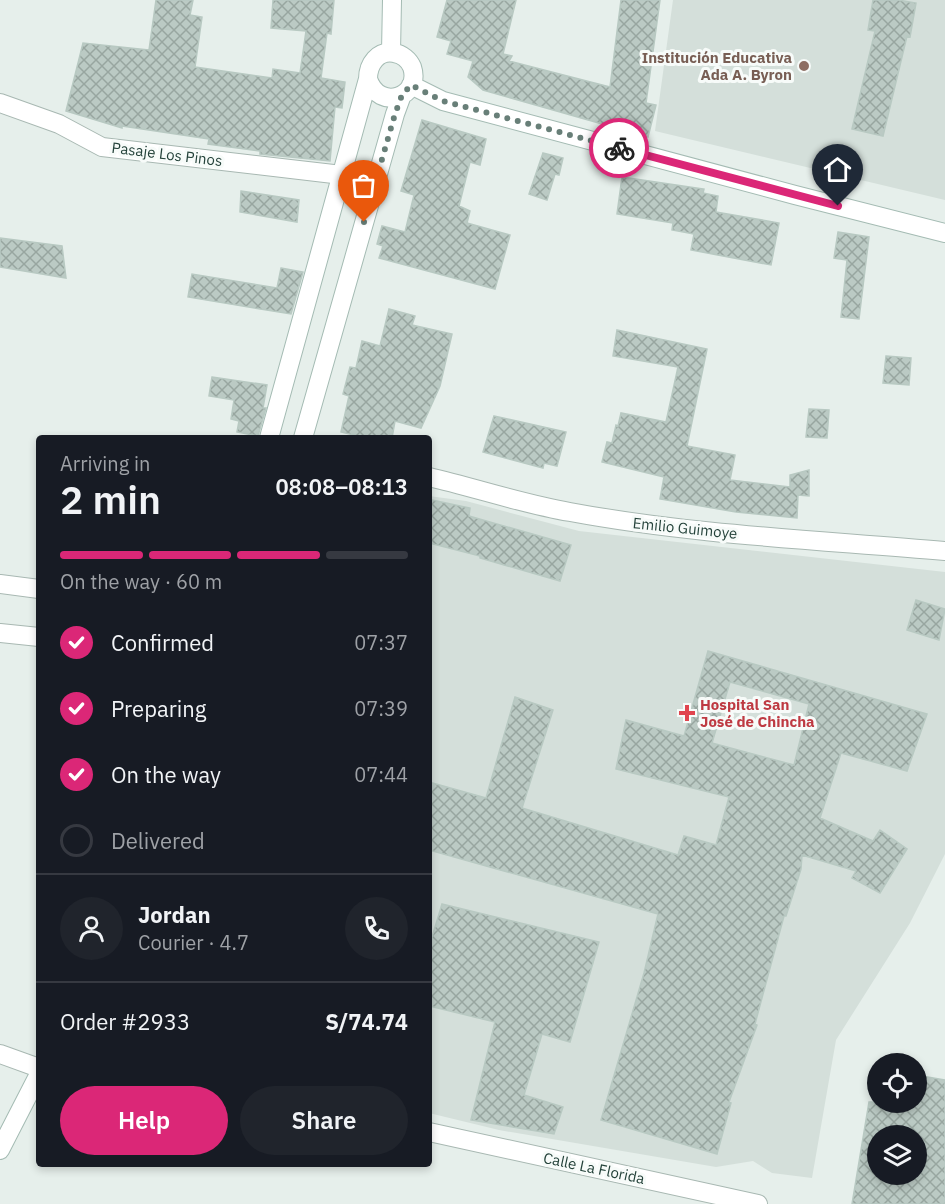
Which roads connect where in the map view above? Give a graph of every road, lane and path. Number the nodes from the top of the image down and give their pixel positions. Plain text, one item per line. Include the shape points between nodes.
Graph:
1 (392, 0) edge
2 (391, 52) junction
3 (368, 79) junction
4 (407, 90) junction
5 (0, 103) edge
6 (342, 175) junction
7 (945, 233) edge
8 (274, 435) edge
9 (304, 435) edge
10 (432, 478) edge
11 (945, 551) edge
12 (0, 584) edge
13 (36, 589) edge
14 (0, 633) edge
15 (36, 637) edge
16 (0, 1054) edge
17 (36, 1067) edge
18 (36, 1080) edge
19 (432, 1133) edge
20 (0, 1150) edge
21 (732, 1201) edge
22 (758, 1204) edge

1 - 2 street
2 - 3 street via 374,60
2 - 4 street via 410,63 413,78
3 - 4 street via 381,96 388,98
3 - 6 street
4 - 7 street
4 - 9 street via 395,114
5 - 6 street, Pasaje Los Pinos via 59,124 102,147
6 - 8 street
10 - 11 street, Emilio Guimoye via 567,512 618,520
12 - 13 street
14 - 15 street
16 - 17 street
18 - 20 street
19 - 21 street, Calle La Florida
21 - 22 street, Calle La Florida

